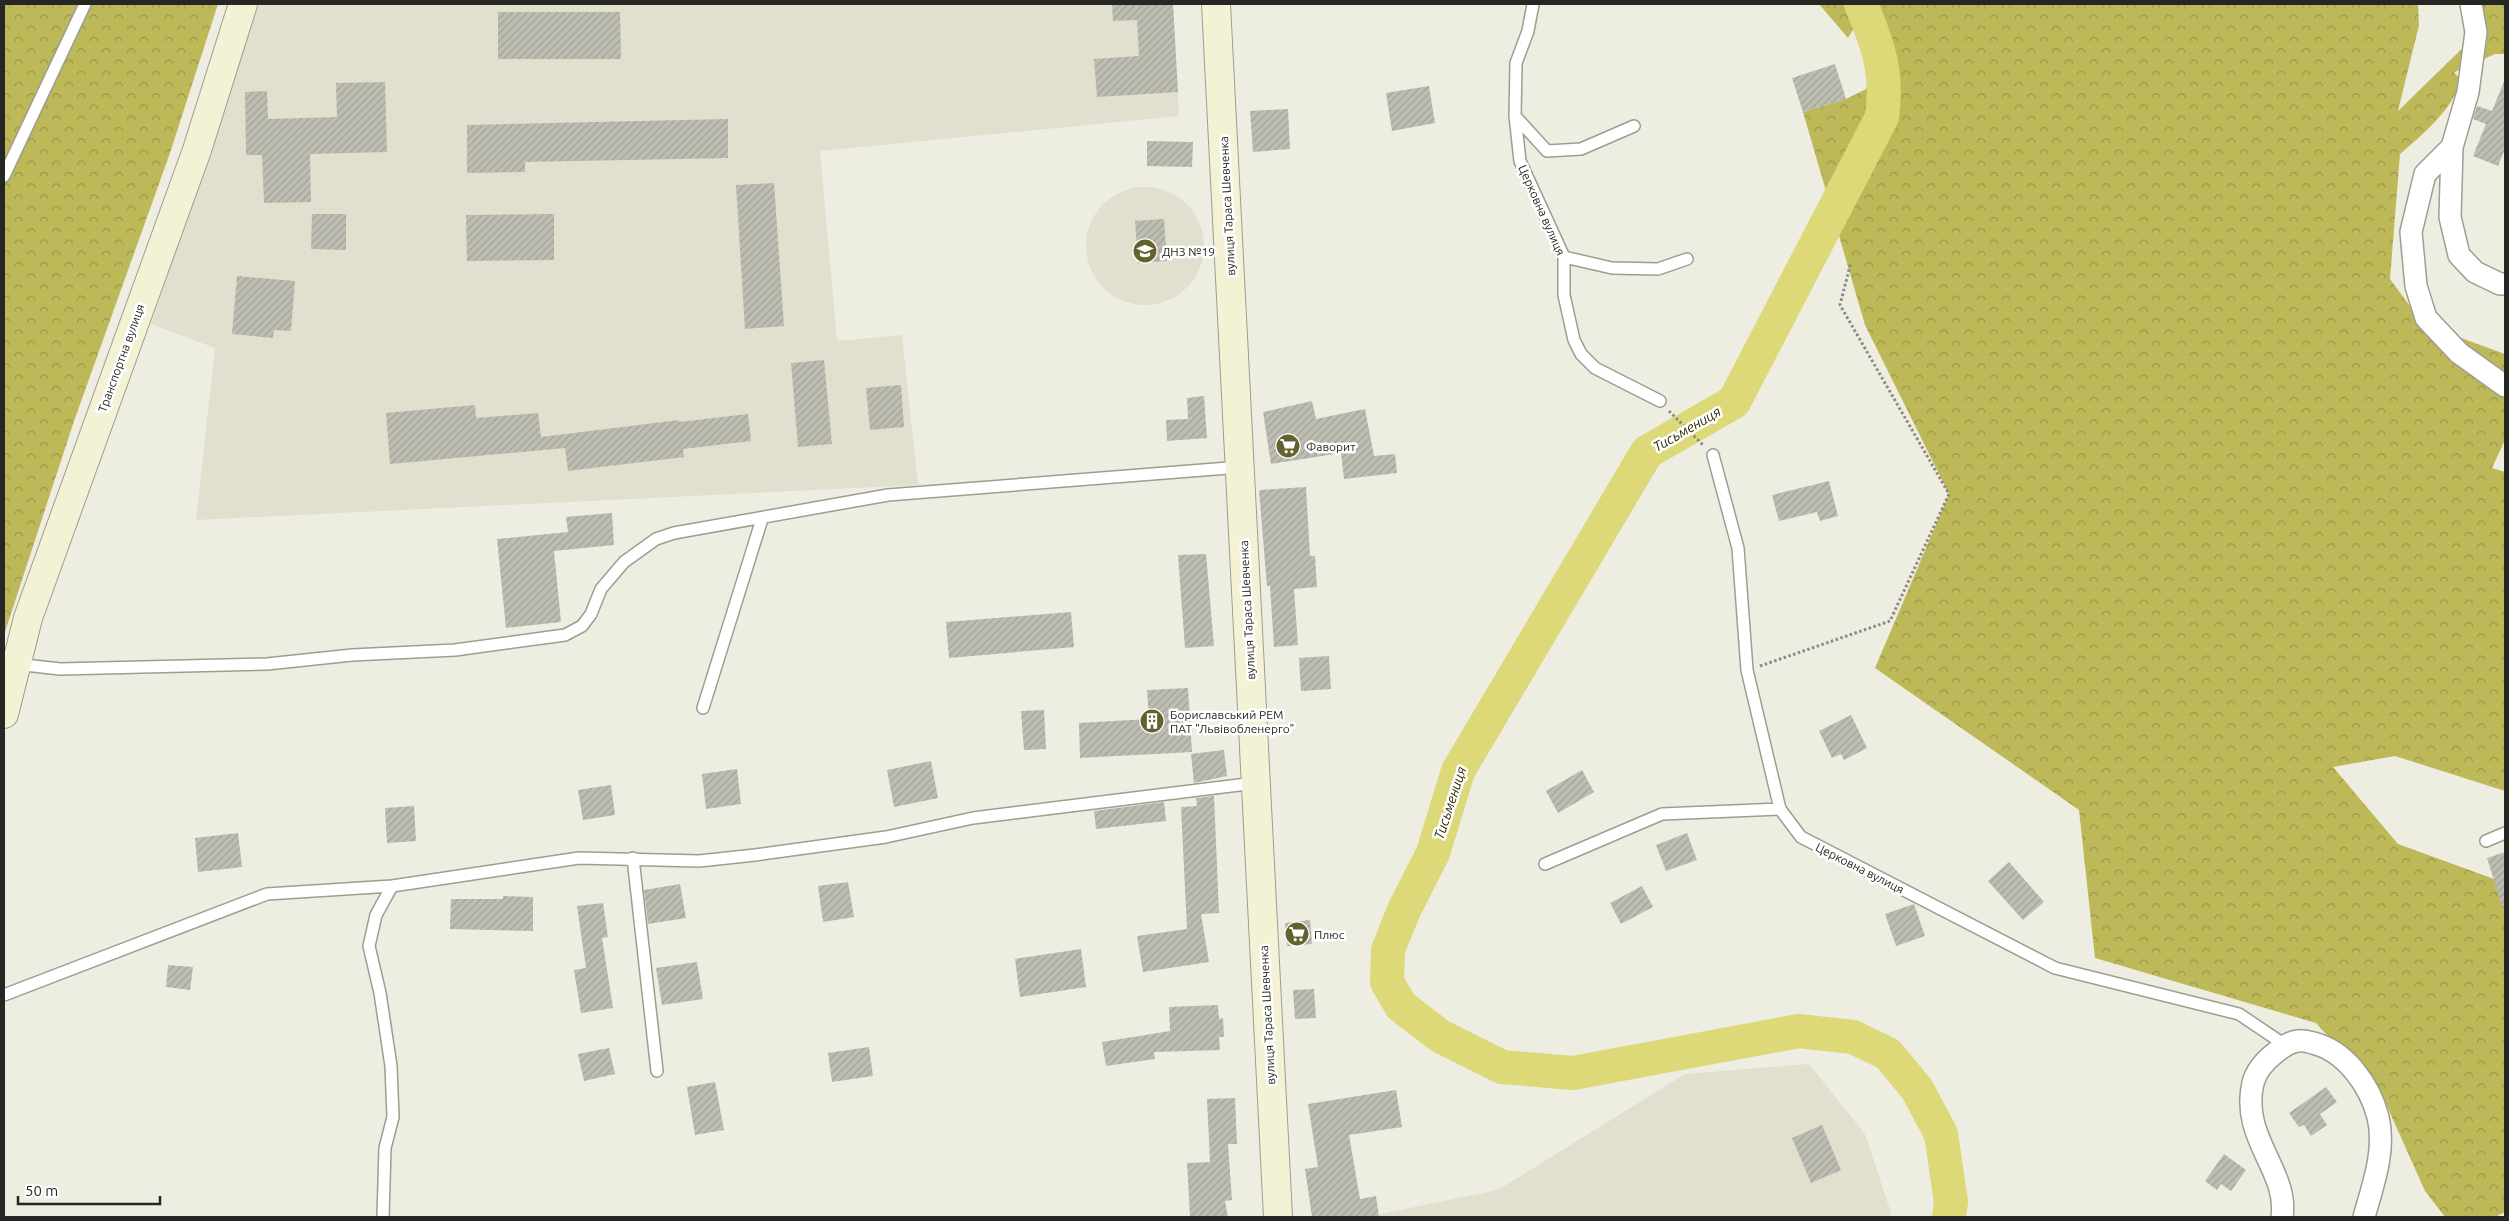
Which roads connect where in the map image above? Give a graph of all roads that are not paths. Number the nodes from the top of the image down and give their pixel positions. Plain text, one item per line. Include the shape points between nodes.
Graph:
1 (86, 4) edge
2 (243, 4) edge
3 (1216, 4) edge
4 (1533, 4) edge
5 (2471, 4) edge
6 (1515, 116) junction
7 (1634, 126) dead end
8 (2452, 147) junction
9 (4, 176) edge
10 (1564, 257) junction
11 (1688, 259) dead end
12 (2505, 284) edge
13 (2505, 386) edge
14 (1660, 401) road end
15 (1713, 455) road end
16 (1241, 467) junction
17 (762, 519) junction
18 (16, 664) junction
19 (703, 708) dead end
20 (4, 714) edge
21 (1255, 783) junction
22 (1780, 809) junction
23 (2505, 832) edge
24 (2486, 841) dead end
25 (633, 858) junction
26 (1545, 864) dead end
27 (392, 886) junction
28 (4, 995) edge
29 (2285, 1045) junction
30 (657, 1071) dead end
31 (382, 1217) edge
32 (1278, 1217) edge
33 (2282, 1217) edge
34 (2364, 1217) edge

1 - 9 lane
2 - 18 main road, Транспортна вулиця via 197,150 28,618
3 - 16 main road, вулиця Тараса Шевченка
4 - 6 lane, Церковна вулиця via 1528,31 1516,63
5 - 8 street via 2476,32 2468,92
6 - 7 lane via 1547,151 1581,149
6 - 10 lane, Церковна вулиця via 1520,161
8 - 12 street via 2450,217 2459,255 2475,272
8 - 13 street via 2425,174 2411,232 2416,286 2426,318 2459,353
10 - 11 lane via 1612,268 1658,269
10 - 14 lane, Церковна вулиця via 1564,295 1574,340 1581,354 1595,368
15 - 22 lane, Церковна вулиця via 1738,548 1747,670
16 - 17 lane via 888,495
16 - 21 main road, вулиця Тараса Шевченка
17 - 18 lane via 700,528 656,539 624,562 600,589 591,614 582,626 566,635 455,650 352,655 267,664 60,668
17 - 19 lane
18 - 20 main road, Транспортна вулиця
21 - 25 lane via 973,818 886,838 811,848 698,861
21 - 32 main road, вулиця Тараса Шевченка
22 - 26 lane via 1662,814
22 - 29 lane, Церковна вулиця via 1801,837 2055,968 2239,1014
23 - 24 lane
25 - 27 lane via 579,858
25 - 30 lane
27 - 28 lane via 267,894
27 - 31 lane via 376,915 369,946 391,1066 393,1117 385,1148
29 - 33 street via 2266,1060 2254,1081 2250,1106 2256,1136 2279,1185 2284,1206
29 - 34 street via 2300,1040 2319,1044 2342,1056 2368,1091 2378,1118 2380,1155

